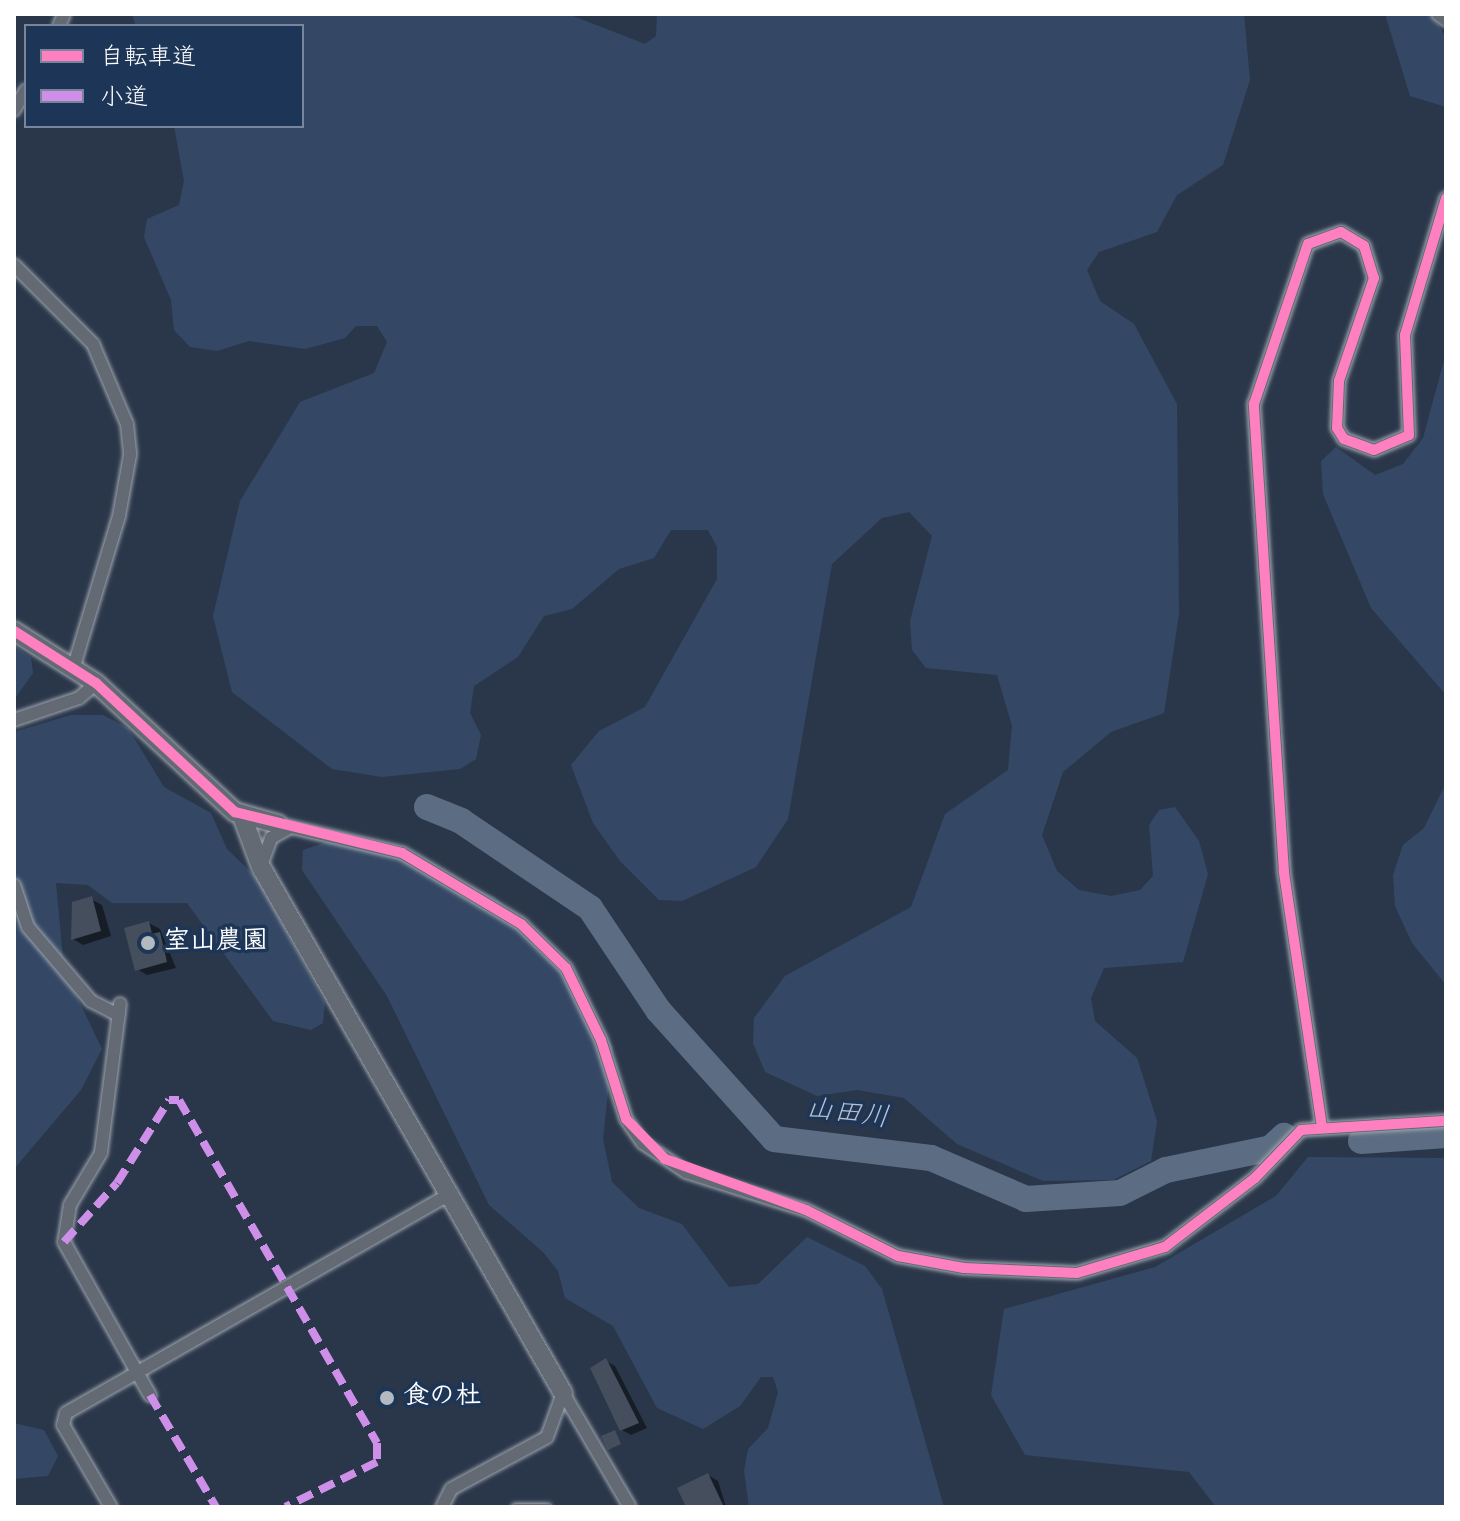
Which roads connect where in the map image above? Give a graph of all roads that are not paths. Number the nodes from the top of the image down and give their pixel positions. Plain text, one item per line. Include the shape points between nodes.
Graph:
1 (1438, 14) edge
2 (1446, 20) edge
3 (1446, 198) edge
4 (14, 265) edge
5 (14, 631) edge
6 (74, 666) junction
7 (96, 683) junction
8 (14, 720) edge
9 (242, 816) junction
10 (284, 825) junction
11 (261, 867) junction
12 (14, 885) edge
13 (1446, 1121) edge
14 (1322, 1127) junction
15 (448, 1195) junction
16 (137, 1372) junction
17 (563, 1393) junction
18 (150, 1395) dead end
19 (111, 1507) edge
20 (442, 1507) edge
21 (515, 1507) edge
22 (548, 1507) edge
23 (630, 1507) edge

1 - 2 street
3 - 14 street via 1405,335 1409,435 1374,450 1344,439 1337,428 1339,381 1374,278 1364,246 1341,232 1308,244 1254,404 1284,872
4 - 6 street via 93,344 127,424 119,516
5 - 6 street
6 - 7 street
7 - 8 street via 79,698
7 - 9 street
9 - 10 street
9 - 11 street
10 - 11 street via 271,838
10 - 14 street via 428,865 555,953 601,1040 626,1119 665,1159 806,1210 898,1256 1034,1273 1077,1273 1138,1257 1189,1230 1301,1130
11 - 15 street
12 - 16 street via 28,927 91,1001 120,1010 101,1153 70,1205 64,1242
13 - 14 street
15 - 16 street
15 - 17 street
16 - 18 street
16 - 19 street via 62,1421
17 - 20 street via 547,1437 451,1489
17 - 23 street
21 - 22 lane

